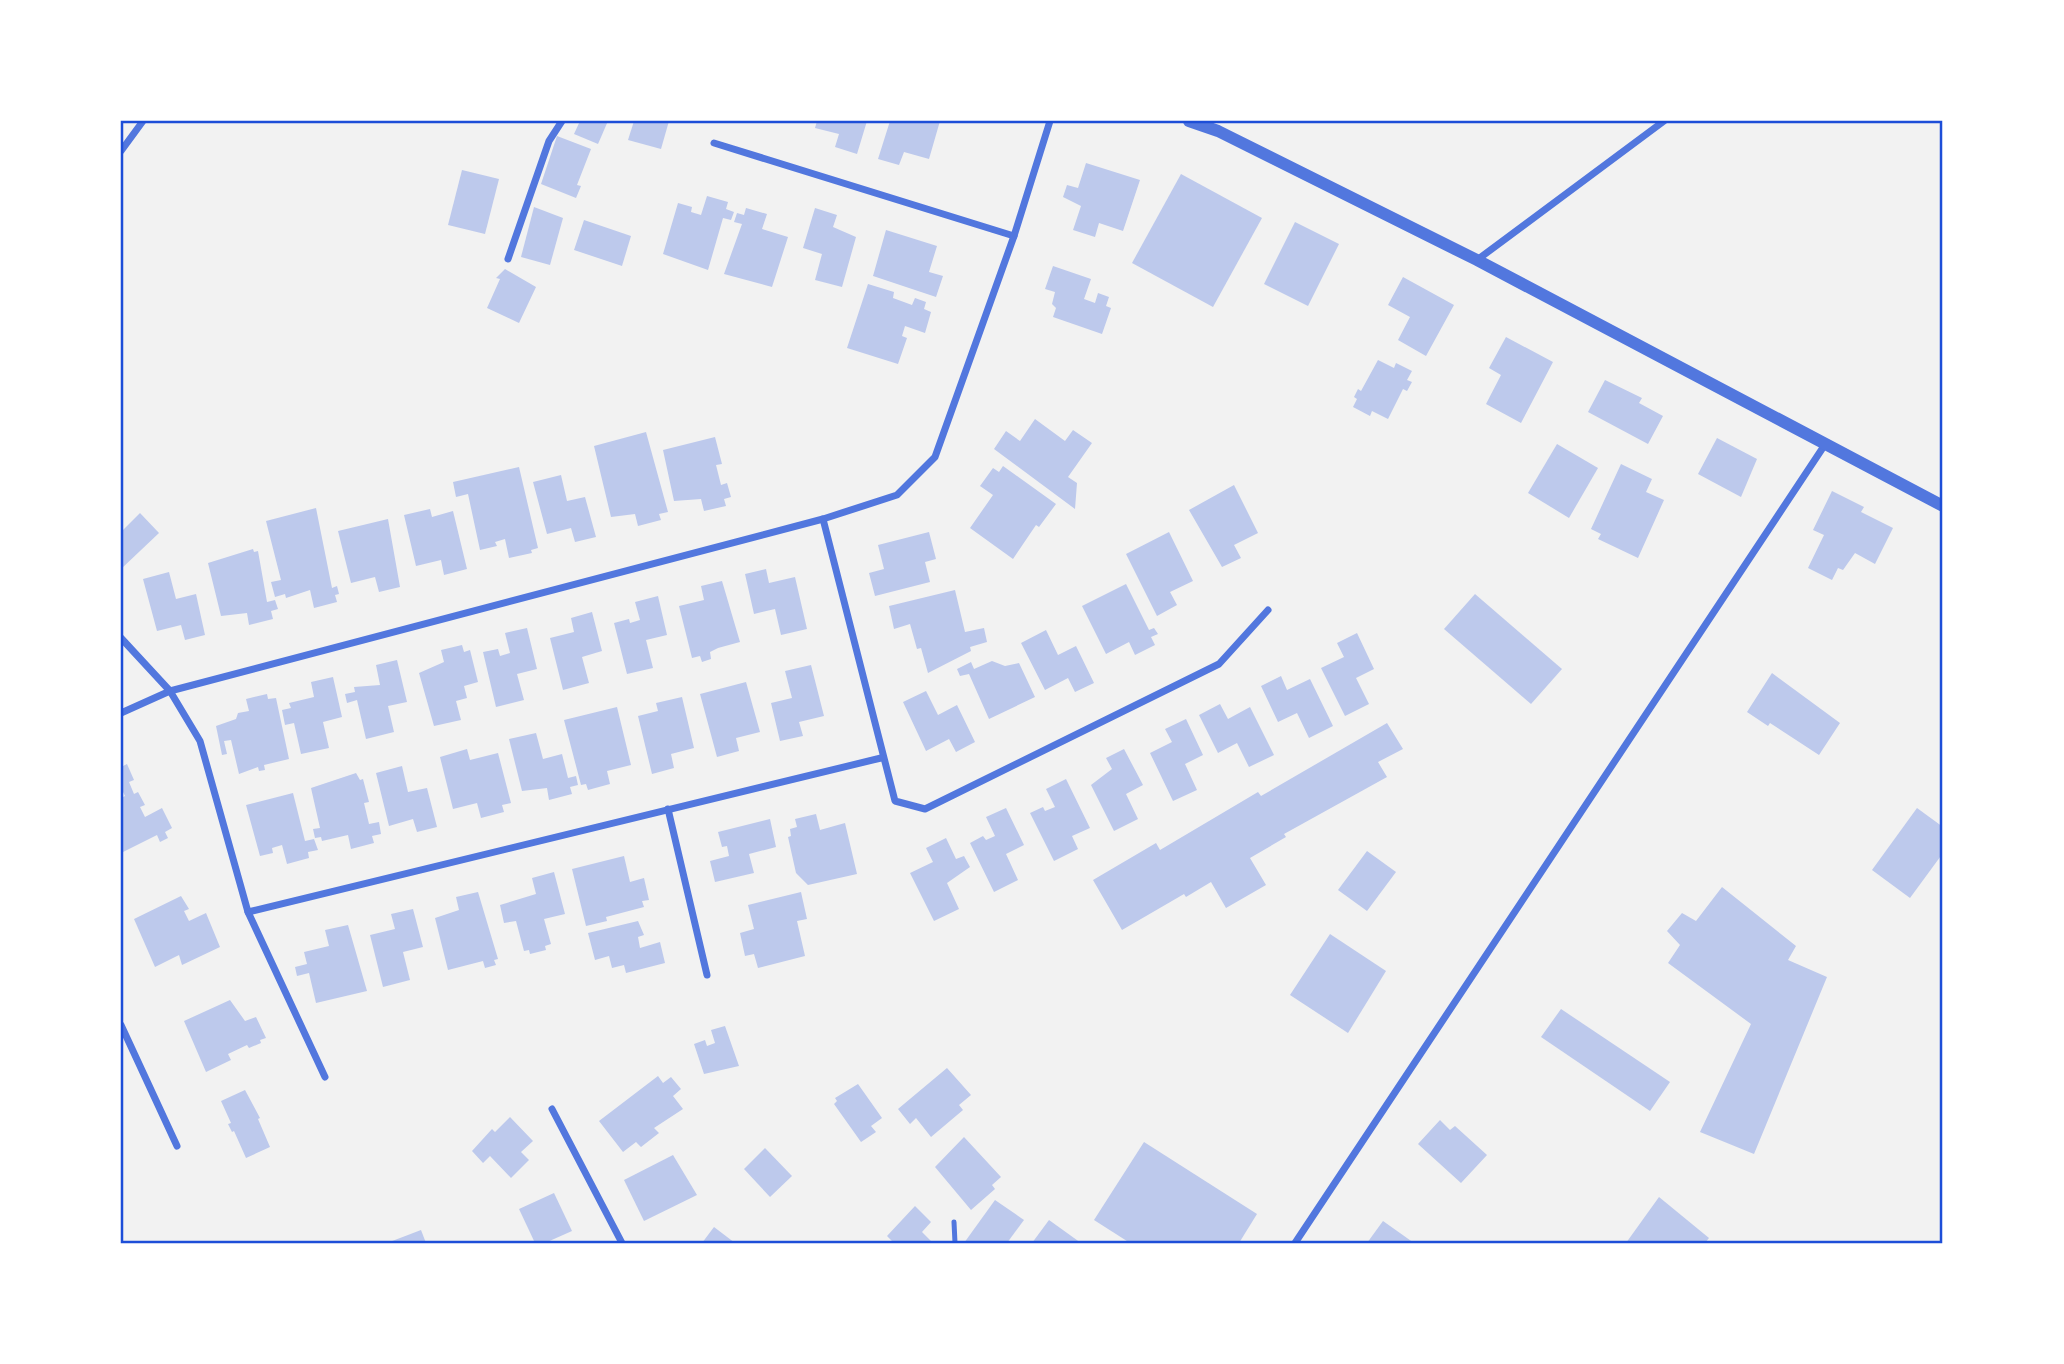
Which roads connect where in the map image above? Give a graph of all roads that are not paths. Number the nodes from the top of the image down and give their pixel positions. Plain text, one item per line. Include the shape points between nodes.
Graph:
1 (143, 121) edge
2 (562, 121) edge
3 (1051, 121) edge
4 (1189, 121) edge
5 (1664, 121) edge
6 (714, 143) dead end
7 (121, 151) edge
8 (1014, 236) junction
9 (508, 259) dead end
10 (1477, 260) junction
11 (1826, 442) junction
12 (1943, 506) edge
13 (823, 519) junction
14 (1268, 610) dead end
15 (121, 638) edge
16 (170, 691) junction
17 (121, 713) edge
18 (881, 758) junction
19 (667, 809) junction
20 (248, 912) junction
21 (707, 975) dead end
22 (121, 1025) edge
23 (326, 1077) dead end
24 (552, 1109) dead end
25 (177, 1146) dead end
26 (954, 1222) dead end
27 (622, 1243) edge
28 (955, 1243) edge
29 (1295, 1243) edge

1 - 7 street
2 - 9 street via 549,141
3 - 8 street
4 - 10 street via 1218,131
5 - 10 street
6 - 8 street
8 - 13 street via 935,457 897,495
10 - 11 street
11 - 12 street
11 - 29 street
13 - 16 street
13 - 18 street
14 - 18 street via 1219,664 925,809 895,801
15 - 16 street
16 - 17 street
16 - 20 street via 200,741
18 - 19 street
19 - 20 street
19 - 21 street
20 - 23 street
22 - 25 street
24 - 27 street
26 - 28 lane

